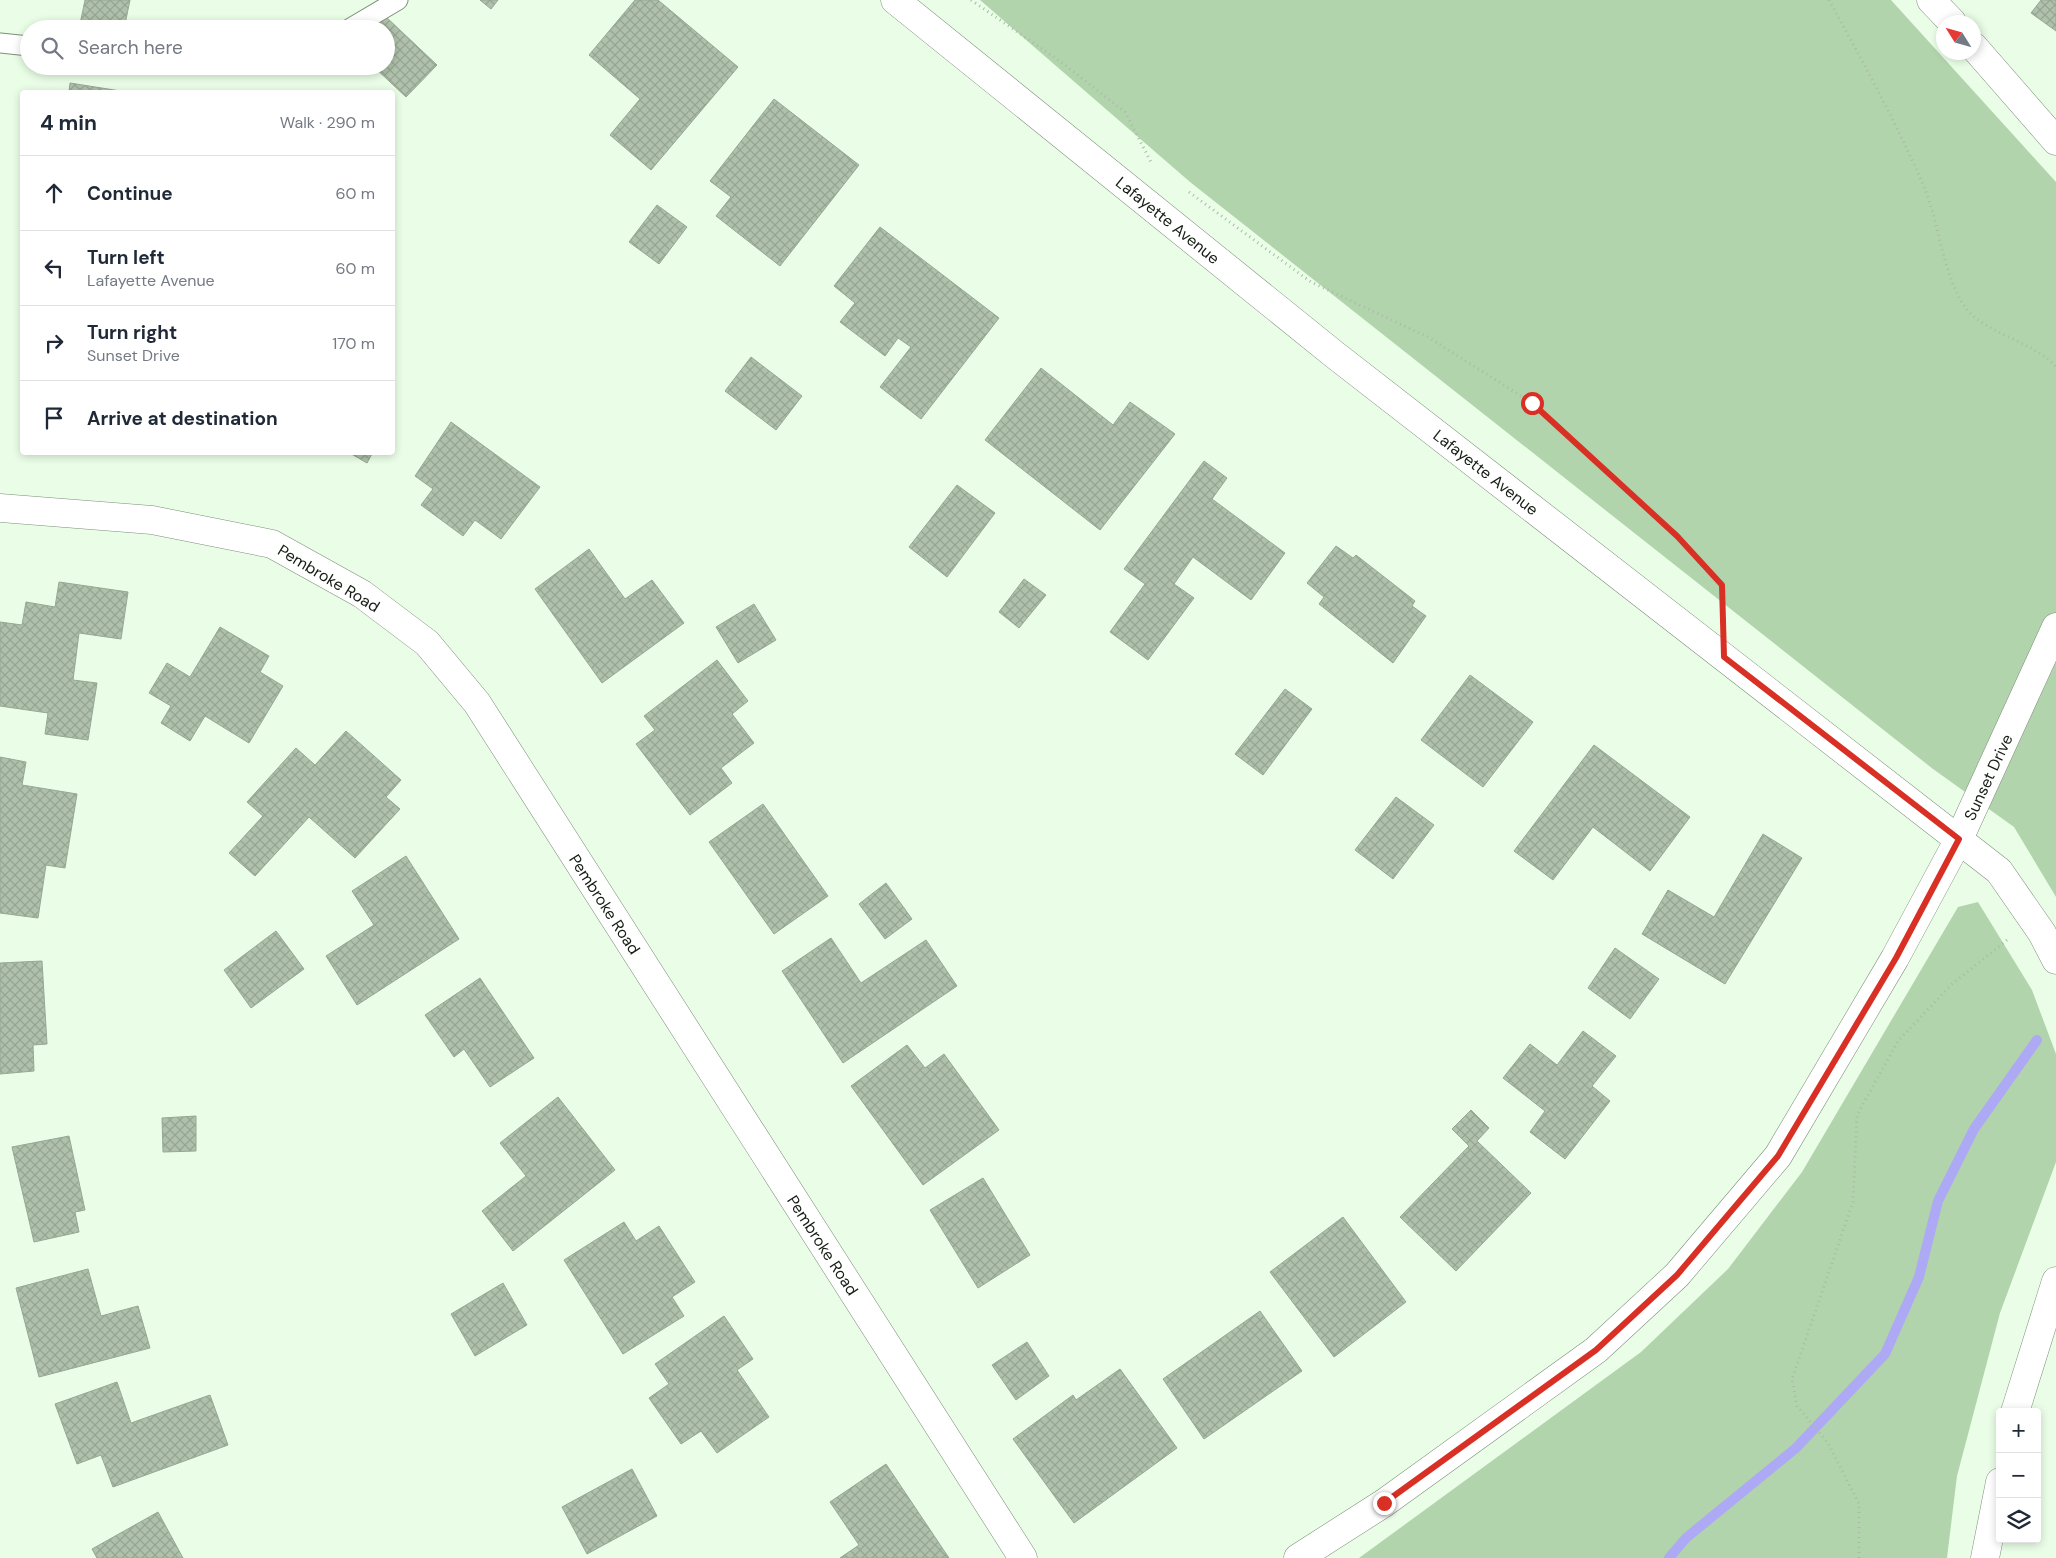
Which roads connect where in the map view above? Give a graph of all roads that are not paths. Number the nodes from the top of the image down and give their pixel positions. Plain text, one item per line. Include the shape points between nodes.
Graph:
1 (398, 0) edge
2 (895, 0) edge
3 (1931, 0) edge
4 (1945, 15) edge
5 (364, 20) edge
6 (0, 43) edge
7 (20, 45) edge
8 (1981, 55) edge
9 (2056, 141) edge
10 (0, 508) edge
11 (2056, 627) edge
12 (1959, 839) junction
13 (2056, 960) edge
14 (2056, 1281) edge
15 (2016, 1408) edge
16 (1997, 1498) edge
17 (1023, 1558) edge
18 (1298, 1558) edge
19 (1985, 1558) edge

1 - 5 lane
2 - 12 street, Lafayette Avenue via 1335,355
3 - 4 street
6 - 7 lane
8 - 9 street
10 - 17 street, Pembroke Road via 152,520 272,544 362,594 427,642 483,711
11 - 12 street, Sunset Drive
12 - 13 street, Lafayette Avenue via 1999,871
12 - 18 street, Sunset Drive via 1896,958 1778,1156 1677,1275 1596,1350 1384,1503
14 - 15 street
16 - 19 street

